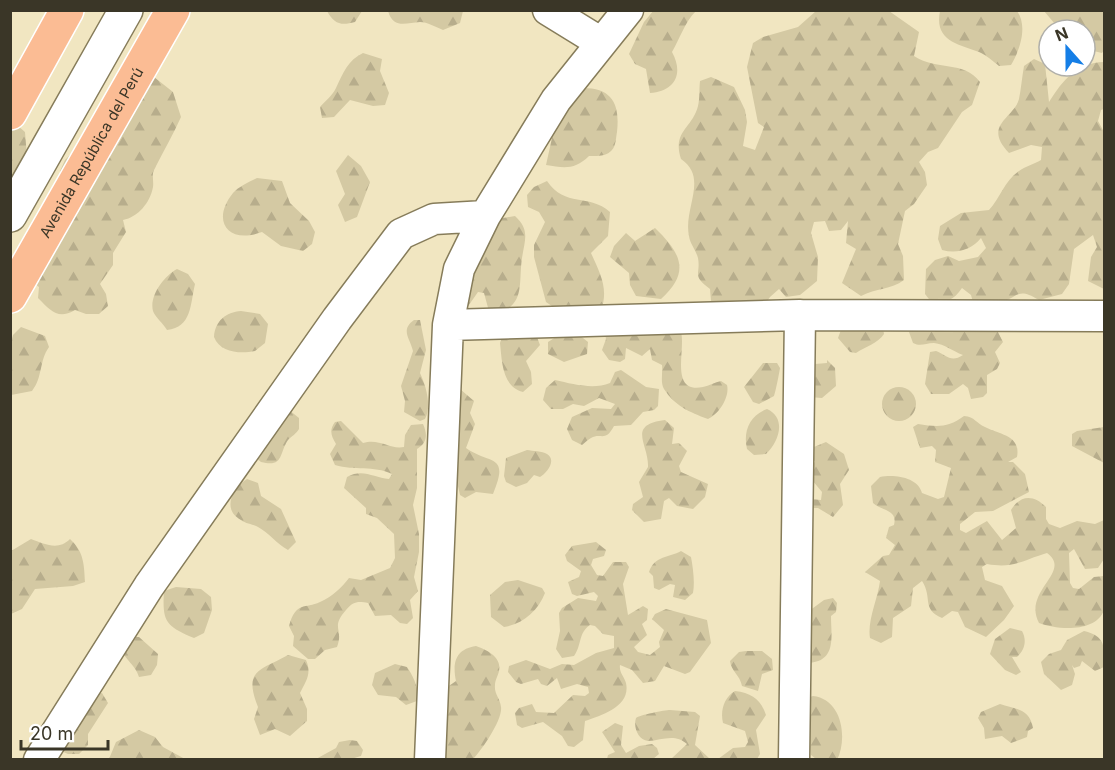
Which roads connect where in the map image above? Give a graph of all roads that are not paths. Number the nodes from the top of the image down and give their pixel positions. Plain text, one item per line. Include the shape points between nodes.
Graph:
1 (67, 10) edge
2 (126, 10) edge
3 (173, 10) edge
4 (548, 10) edge
5 (628, 10) edge
6 (600, 42) junction
7 (10, 113) edge
8 (10, 215) edge
9 (485, 216) junction
10 (10, 296) edge
11 (800, 315) junction
12 (1104, 316) edge
13 (448, 325) junction
14 (39, 759) edge
15 (430, 759) edge
16 (794, 759) edge

1 - 7 highway
2 - 8 street
3 - 10 highway, Avenida República del Perú
4 - 6 street
5 - 6 street
6 - 9 street via 556,100
9 - 13 street via 459,269
9 - 14 street via 434,219 401,234 149,586
11 - 12 street
11 - 13 street
11 - 16 street
13 - 15 street

